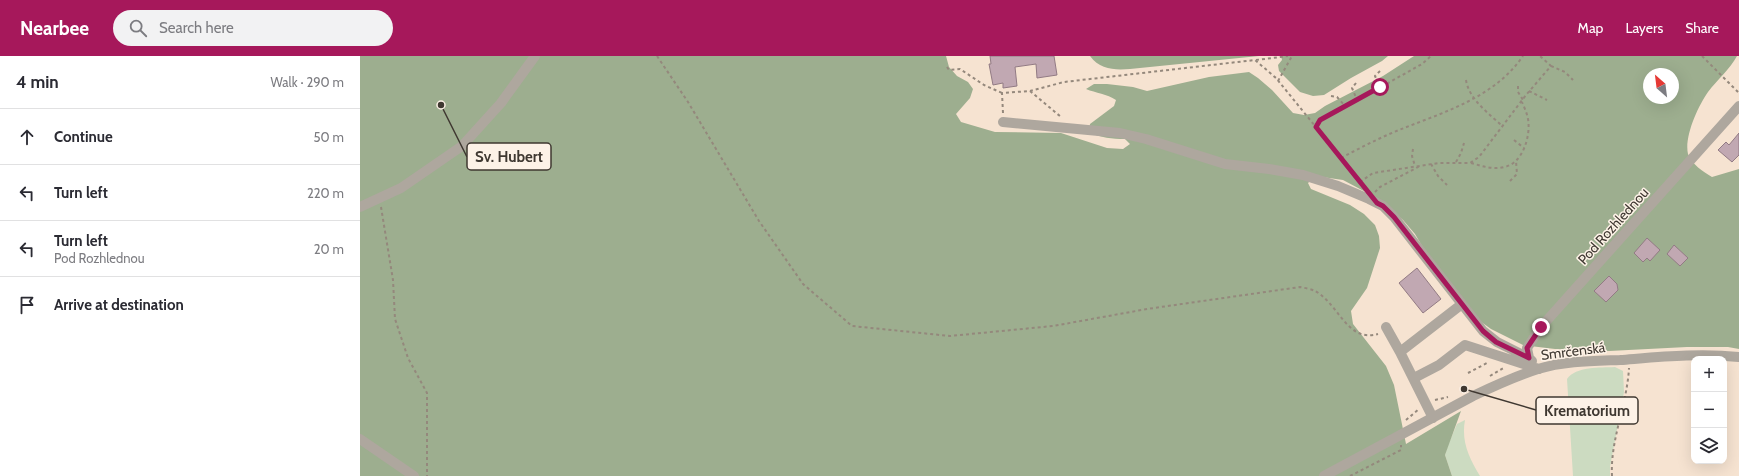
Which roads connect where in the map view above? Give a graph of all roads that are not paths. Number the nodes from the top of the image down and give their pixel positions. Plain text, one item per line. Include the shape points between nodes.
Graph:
1 (535, 56) edge
2 (1739, 106) edge
3 (1004, 122) road end
4 (360, 207) edge
5 (1462, 304) junction
6 (1387, 329) road end
7 (1400, 352) junction
8 (1739, 356) edge
9 (1529, 358) junction
10 (1539, 369) junction
11 (1414, 378) junction
12 (1433, 418) junction
13 (360, 439) edge
14 (414, 476) edge
15 (1324, 476) edge

1 - 4 street via 501,103 462,146 401,188
2 - 9 street, Pod Rozhlednou via 1541,327 1527,348
3 - 5 street via 1120,133 1225,164 1303,175 1338,186 1383,206
5 - 7 street
5 - 9 street via 1483,331 1496,342
6 - 7 street
7 - 11 street
8 - 10 street, Smrčenská via 1684,356 1567,363
9 - 10 street
10 - 11 street via 1465,345 1439,365
10 - 12 street, Smrčenská via 1498,384
11 - 12 street
12 - 15 street, Smrčenská
13 - 14 street

